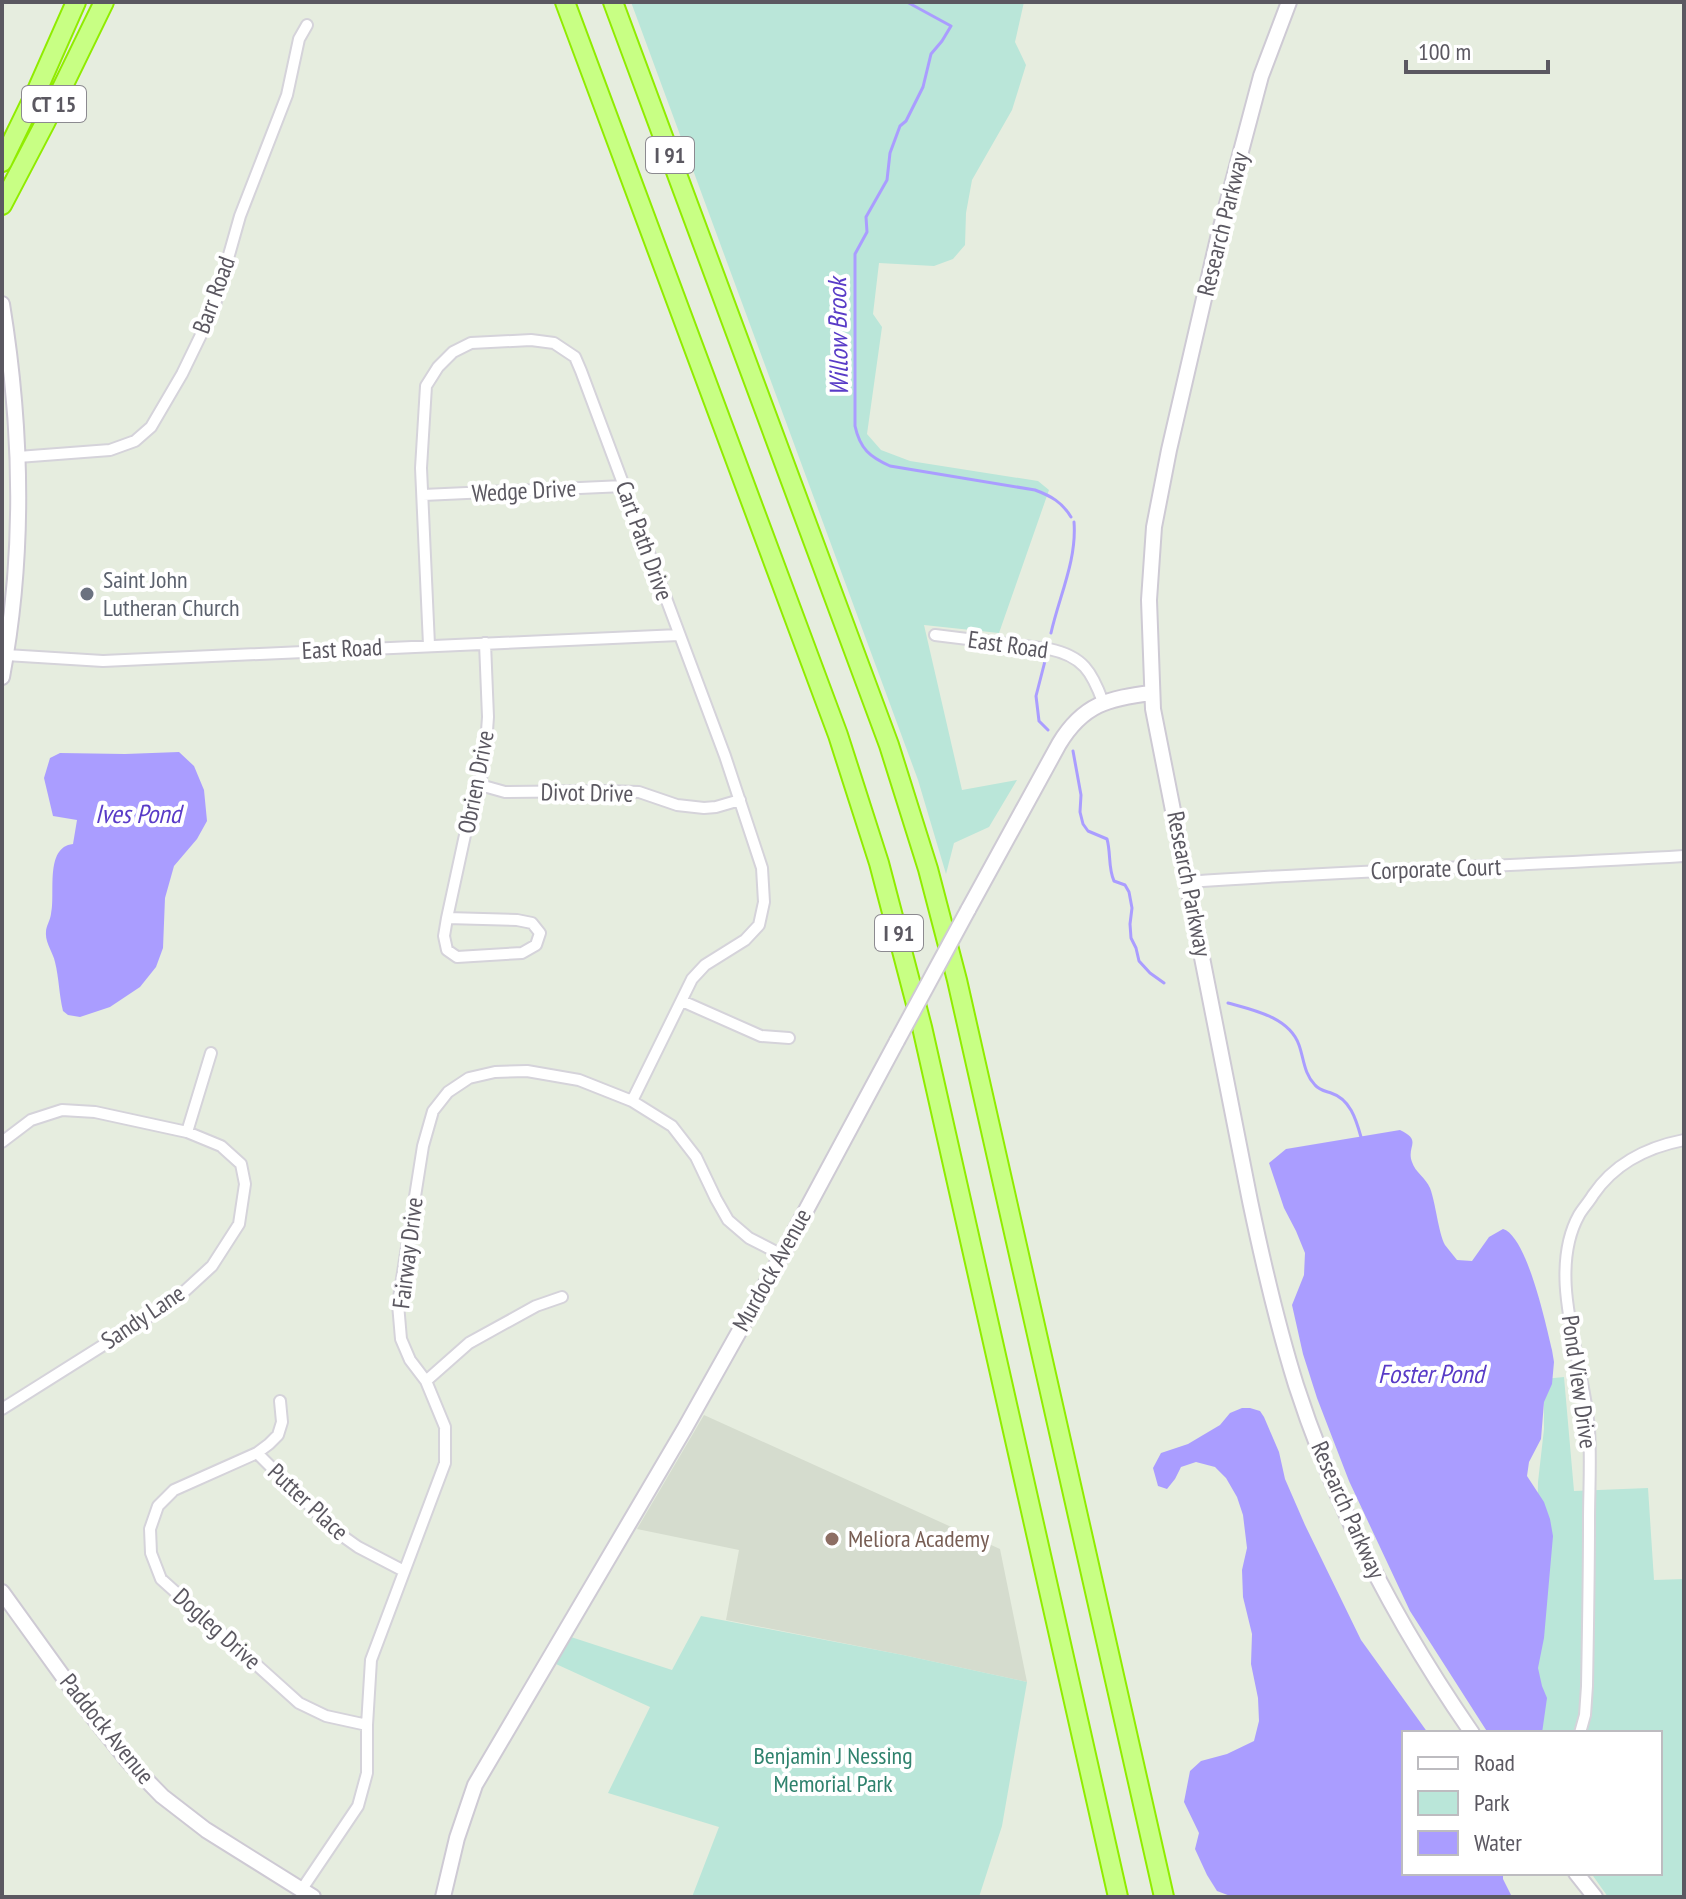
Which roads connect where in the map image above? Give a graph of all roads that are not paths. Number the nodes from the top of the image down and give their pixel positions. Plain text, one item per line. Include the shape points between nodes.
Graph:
1 (76, 2) edge
2 (104, 2) edge
3 (565, 2) edge
4 (613, 2) edge
5 (1289, 2) edge
6 (307, 25) dead end
7 (2, 162) edge
8 (2, 205) edge
9 (2, 304) edge
10 (18, 457) junction
11 (624, 486) junction
12 (423, 495) junction
13 (679, 635) junction
14 (935, 635) dead end
15 (485, 643) junction
16 (429, 645) junction
17 (6, 655) junction
18 (2, 677) edge
19 (1152, 693) junction
20 (1103, 702) junction
21 (480, 785) junction
22 (740, 800) junction
23 (1684, 856) edge
24 (1188, 882) junction
25 (447, 918) junction
26 (682, 1001) junction
27 (789, 1038) dead end
28 (211, 1053) dead end
29 (632, 1101) junction
30 (187, 1132) junction
31 (1684, 1140) edge
32 (2, 1142) edge
33 (782, 1255) junction
34 (562, 1297) dead end
35 (426, 1381) junction
36 (280, 1401) dead end
37 (2, 1409) edge
38 (257, 1453) junction
39 (404, 1571) junction
40 (2, 1592) edge
41 (367, 1725) junction
42 (1471, 1731) edge
43 (1581, 1731) edge
44 (1578, 1875) edge
45 (308, 1893) edge
46 (443, 1897) edge
47 (1118, 1897) edge
48 (1164, 1897) edge
49 (1595, 1897) edge

1 - 7 highway, CT 15
2 - 8 highway, CT 15
3 - 47 highway, I 91 via 841,745 879,863 922,1027
4 - 48 highway, I 91 via 880,719 928,869
5 - 19 main road, Research Parkway via 1257,90 1169,450 1152,545
6 - 10 street, Barr Road via 287,95 240,216 214,308 151,427 135,441 110,450
9 - 10 main road
10 - 17 main road
11 - 12 street, Wedge Drive
11 - 12 street, Cart Path Drive via 575,357 554,343 531,340 471,343 438,367 426,386
11 - 13 street, Cart Path Drive
12 - 16 street, Cart Path Drive
13 - 15 street, East Road
13 - 22 street, Cart Path Drive
14 - 20 street, East Road via 1066,654 1088,671
15 - 16 street, East Road
15 - 21 street, Obrien Drive via 488,717
16 - 17 street, East Road via 103,661
17 - 18 main road
19 - 20 main road, Murdock Avenue
19 - 24 main road, Research Parkway
20 - 33 main road, Murdock Avenue, bridge via 1084,713 1064,737
21 - 22 street, Divot Drive via 505,792 639,792 704,808
21 - 25 street, Obrien Drive
22 - 26 street, Cart Path Drive via 762,868 759,925 705,965
23 - 24 street, Corporate Court
24 - 42 main road, Research Parkway via 1261,1255 1297,1385 1373,1568
25 - 25 street, Obrien Drive via 447,950 457,957 522,953 536,945 540,933 532,923 517,920
26 - 27 street via 761,1036
26 - 29 street, Cart Path Drive
28 - 30 street
29 - 33 street, Fairway Drive via 672,1126 696,1157 728,1220
29 - 35 street, Fairway Drive via 579,1080 527,1071 495,1072 469,1078 433,1111 398,1304 401,1339
30 - 32 street, Sandy Lane via 62,1110 31,1120
30 - 37 street, Sandy Lane via 221,1146 241,1164 245,1184 239,1224 219,1256 175,1300
31 - 43 street, Pond View Drive via 1641,1153 1618,1168 1578,1217 1568,1247 1565,1289 1589,1430 1587,1686
33 - 46 main road, Murdock Avenue via 475,1785
34 - 35 street via 469,1343
35 - 39 street, Fairway Drive via 445,1427 445,1463
36 - 38 street, Dogleg Drive via 278,1435
38 - 39 street, Putter Place via 334,1530
38 - 41 street, Dogleg Drive via 174,1490 158,1506 150,1529 151,1553 161,1579 299,1703 326,1716
39 - 41 street, Fairway Drive via 371,1660
40 - 45 main road, Paddock Avenue via 85,1707 162,1796
41 - 45 street, Fairway Drive via 367,1773 358,1806
44 - 49 main road

